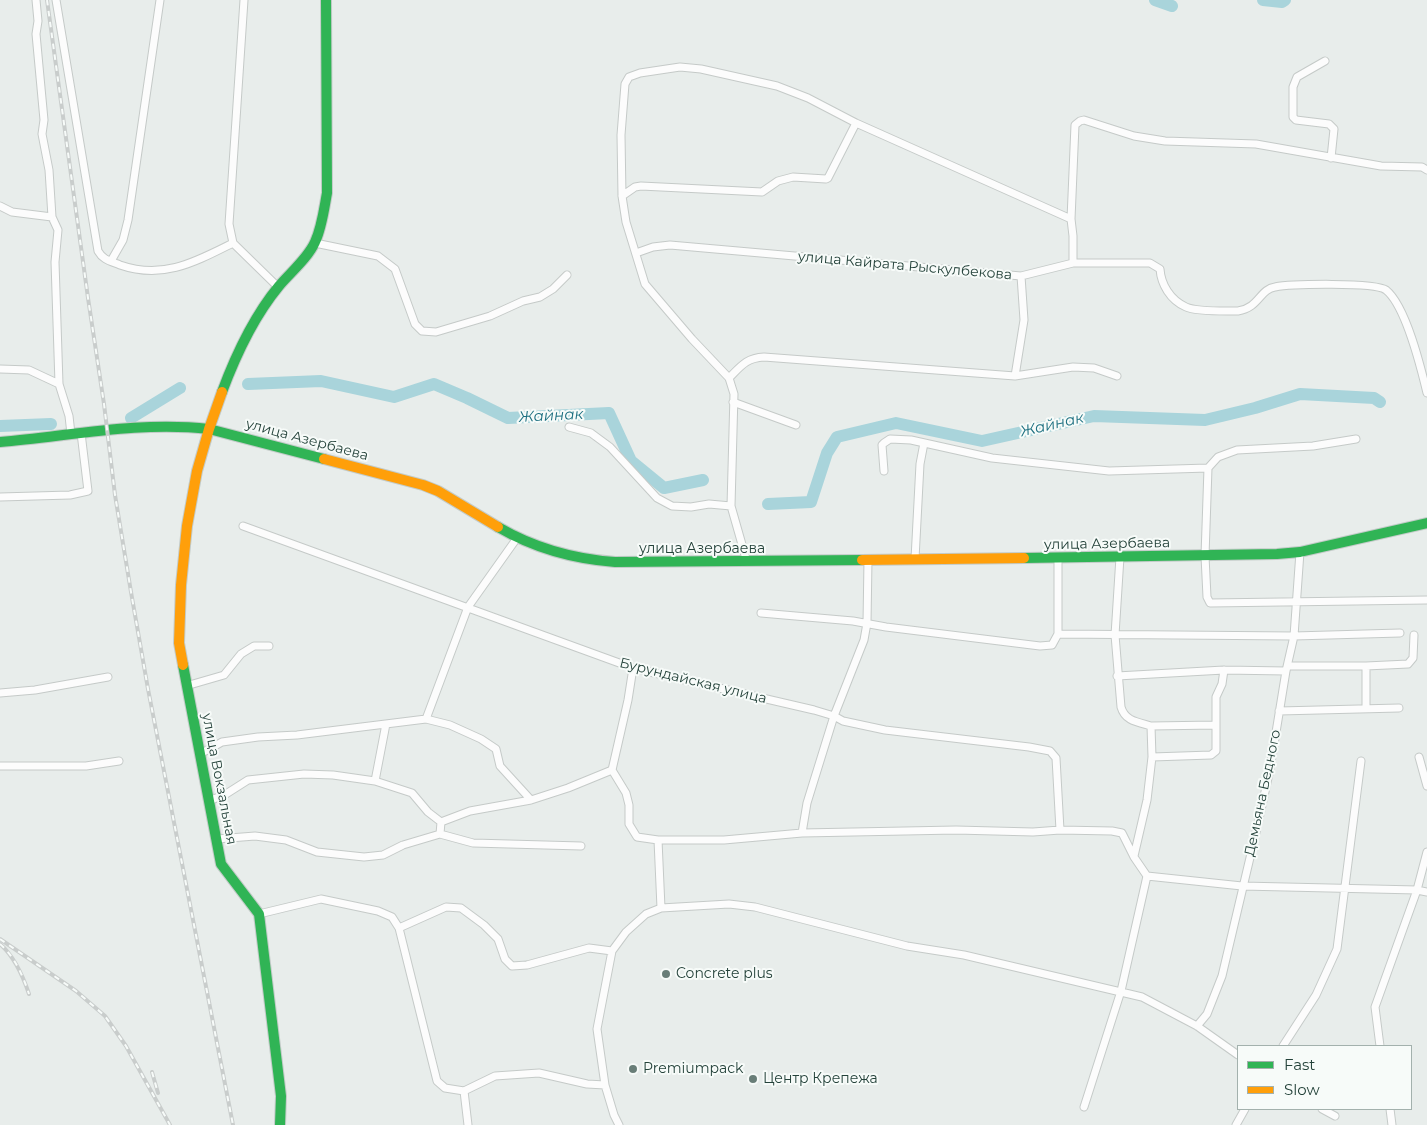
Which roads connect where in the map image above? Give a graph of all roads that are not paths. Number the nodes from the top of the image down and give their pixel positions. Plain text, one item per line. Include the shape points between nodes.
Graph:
1 (36, 0) edge
2 (56, 0) edge
3 (160, 0) edge
4 (244, 0) edge
5 (326, 0) edge
6 (1325, 61) dead end
7 (856, 123) junction
8 (1331, 158) junction
9 (1427, 170) edge
10 (622, 196) junction
11 (0, 206) edge
12 (52, 217) junction
13 (1072, 218) junction
14 (233, 243) junction
15 (315, 243) junction
16 (636, 253) junction
17 (111, 261) junction
18 (1073, 263) junction
19 (566, 275) dead end
20 (1021, 276) junction
21 (278, 287) junction
22 (0, 369) edge
23 (1015, 376) junction
24 (1116, 376) dead end
25 (729, 378) junction
26 (59, 384) junction
27 (1427, 392) edge
28 (734, 402) junction
29 (796, 425) dead end
30 (570, 427) dead end
31 (208, 429) junction
32 (76, 433) junction
33 (1356, 439) dead end
34 (0, 442) edge
35 (924, 443) junction
36 (1208, 468) junction
37 (884, 471) dead end
38 (0, 497) edge
39 (731, 506) junction
40 (1427, 523) edge
41 (243, 526) dead end
42 (517, 538) junction
43 (1300, 552) junction
44 (1205, 556) junction
45 (1120, 557) junction
46 (1058, 558) junction
47 (915, 559) junction
48 (868, 560) junction
49 (747, 562) junction
50 (1427, 600) edge
51 (1297, 602) junction
52 (468, 607) junction
53 (761, 613) dead end
54 (867, 623) junction
55 (1400, 633) dead end
56 (1058, 634) junction
57 (1114, 635) junction
58 (1414, 635) dead end
59 (1294, 636) junction
60 (269, 646) dead end
61 (1366, 666) junction
62 (633, 668) junction
63 (1287, 669) junction
64 (1224, 670) junction
65 (1118, 676) junction
66 (108, 677) dead end
67 (186, 686) junction
68 (0, 693) edge
69 (1366, 708) junction
70 (1399, 708) dead end
71 (1279, 711) junction
72 (834, 716) junction
73 (426, 719) junction
74 (386, 724) junction
75 (1216, 725) junction
76 (1151, 726) junction
77 (200, 754) junction
78 (1152, 757) junction
79 (1419, 757) dead end
80 (119, 761) dead end
81 (1361, 761) dead end
82 (0, 766) edge
83 (612, 770) junction
84 (375, 781) junction
85 (1427, 786) edge
86 (531, 800) junction
87 (209, 801) junction
88 (440, 822) junction
89 (1060, 830) junction
90 (802, 833) junction
91 (440, 834) junction
92 (217, 839) junction
93 (658, 840) junction
94 (581, 846) dead end
95 (1427, 852) edge
96 (1134, 857) junction
97 (1147, 876) junction
98 (1242, 886) junction
99 (1345, 888) junction
100 (1417, 890) junction
101 (1427, 892) edge
102 (661, 908) junction
103 (259, 914) junction
104 (399, 928) junction
105 (612, 951) junction
106 (1121, 991) junction
107 (1197, 1026) junction
108 (1284, 1045) edge
109 (1380, 1045) edge
110 (1237, 1054) edge
111 (605, 1085) junction
112 (464, 1091) junction
113 (1084, 1107) dead end
114 (1244, 1110) edge
115 (1324, 1110) edge
116 (1390, 1110) edge
117 (1335, 1116) dead end
118 (280, 1125) edge
119 (468, 1125) edge
120 (619, 1125) edge
121 (1236, 1125) edge
122 (1392, 1125) edge

1 - 12 street via 44,120 42,134 49,170
2 - 17 street via 98,251 102,258
3 - 17 street via 128,220 123,240
4 - 14 street via 229,224
5 - 15 main road via 326,193
6 - 8 street via 1297,77 1293,87 1293,118 1329,124 1334,129
7 - 10 street via 826,179 793,177 778,181 762,192 641,186
7 - 10 street via 777,86 680,67 640,73 629,77 625,84 621,134
7 - 13 street
8 - 9 street
8 - 13 street via 1256,144 1165,141 1134,136 1084,120 1075,125
10 - 16 street
11 - 12 street via 12,212
12 - 26 street via 58,230 55,262
13 - 18 street
14 - 17 street via 200,260 160,271 133,269
14 - 21 street
15 - 19 street via 378,256 395,268 415,324 422,331 436,332 540,297 553,290
15 - 21 main road, улица Вокзальная
16 - 20 street, улица Кайрата Рыскулбекова via 670,246
16 - 25 street via 645,284
18 - 20 street
18 - 27 street via 1150,263 1160,269 1161,279 1172,297 1186,307 1206,310 1246,310 1274,287 1326,284 1380,287 1395,303 1416,347
20 - 23 street, улица Кайрата Рыскулбекова via 1024,320
21 - 31 main road, улица Вокзальная via 245,340
22 - 26 street via 29,370
23 - 24 street via 1073,367 1094,368
23 - 25 street via 764,357 746,361
25 - 28 street
26 - 32 street
28 - 29 street
28 - 39 street
30 - 39 street via 591,433 610,447 657,498 672,506
31 - 32 main road, улица Азербаева via 184,425
31 - 42 main road, улица Азербаева via 423,485
31 - 67 main road, улица Вокзальная via 187,526 181,585 178,643
32 - 34 main road, улица Азербаева
32 - 38 street via 88,491 70,495
33 - 36 street via 1313,446 1237,450 1218,457
35 - 36 street via 992,458 1109,470
35 - 37 street via 890,439 884,442
35 - 47 street
36 - 44 street
39 - 49 street
40 - 43 main road, улица Азербаева
41 - 52 street, Бурундайская улица
42 - 49 main road, улица Азербаева via 590,560
42 - 52 street
43 - 44 main road, улица Азербаева
43 - 51 street, Демьяна Бедного
44 - 45 main road, улица Азербаева
44 - 51 street via 1210,603
45 - 46 main road, улица Азербаева
45 - 57 street
46 - 47 main road, улица Азербаева
46 - 56 street
47 - 48 main road, улица Азербаева
48 - 49 main road, улица Азербаева
48 - 54 street
50 - 51 street
51 - 59 street, Демьяна Бедного
52 - 62 street, Бурундайская улица
52 - 73 street
53 - 54 street
54 - 56 street via 1040,646 1052,645
54 - 72 street via 864,640
55 - 59 street
56 - 57 street
57 - 59 street
57 - 65 street
58 - 61 street via 1413,658 1408,664
59 - 63 street, Демьяна Бедного
60 - 67 street via 254,646 241,654 224,676
61 - 63 street
61 - 69 street
62 - 72 street, Бурундайская улица
62 - 83 street
63 - 64 street
63 - 71 street, Демьяна Бедного
64 - 65 street
64 - 75 street via 1216,697
65 - 76 street via 1123,714 1128,720
66 - 68 street
67 - 77 main road, улица Вокзальная
69 - 70 street
69 - 71 street
71 - 98 street, Демьяна Бедного
72 - 89 street, Бурундайская улица via 886,730 1050,751 1056,758
72 - 90 street via 807,803
73 - 74 street
73 - 86 street via 450,725 496,749 500,766
74 - 77 street via 222,742
74 - 84 street
75 - 76 street
75 - 78 street via 1216,751 1211,755
76 - 78 street
77 - 87 main road, улица Вокзальная
78 - 96 street via 1147,800
79 - 85 street
80 - 82 street via 86,766
81 - 99 street
83 - 86 street
83 - 93 street via 626,793 629,824 637,837
84 - 87 street via 333,775 269,777 248,780
84 - 88 street via 412,793
86 - 88 street via 470,811
87 - 92 main road, улица Вокзальная
88 - 91 street
89 - 90 street
89 - 96 street via 1122,833
90 - 93 street via 724,840
91 - 92 street via 383,855 364,857 316,852 286,840 255,836
91 - 94 street via 473,843
92 - 103 main road, улица Вокзальная via 221,864
93 - 102 street
95 - 100 street
96 - 97 street
97 - 98 street
97 - 106 street
98 - 99 street
98 - 107 street, Демьяна Бедного via 1222,976 1207,1014
99 - 100 street
99 - 108 street via 1337,949 1316,995
100 - 101 street
100 - 109 street via 1375,1007
102 - 105 street via 646,914 626,932
102 - 106 street via 729,904 755,907 907,946
103 - 104 street via 321,899 378,911 392,917
103 - 118 main road via 281,1096
104 - 105 street via 446,907 461,908 498,939 504,959 512,966 528,965 589,948
104 - 112 street via 437,1081 445,1088
105 - 111 street via 597,1029
106 - 107 street via 1142,997
106 - 113 street
107 - 110 street
111 - 112 street via 538,1073 495,1076
111 - 120 street
112 - 119 street
114 - 121 street
115 - 117 street
116 - 122 street

